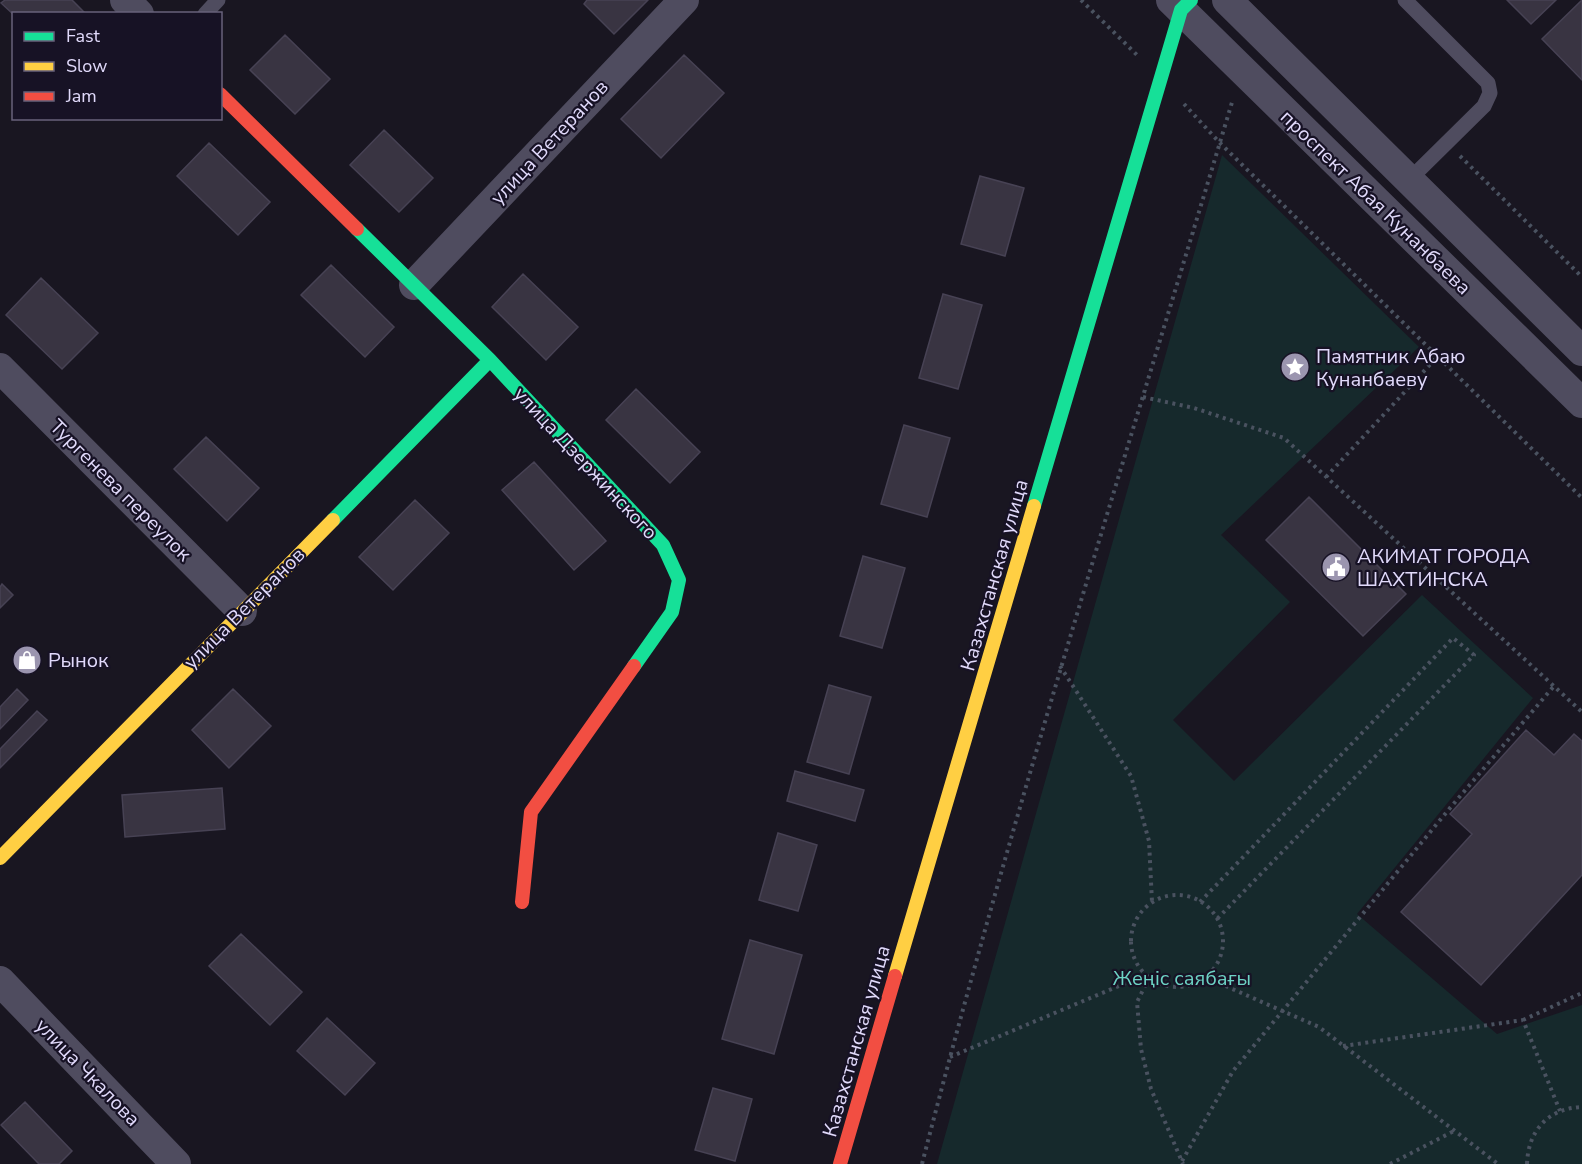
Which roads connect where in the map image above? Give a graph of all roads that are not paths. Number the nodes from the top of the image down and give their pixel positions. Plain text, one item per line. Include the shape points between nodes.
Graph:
1 (125, 0) edge
2 (218, 0) edge
3 (684, 0) edge
4 (1227, 0) edge
5 (1405, 0) edge
6 (1181, 3) edge
7 (137, 12) edge
8 (207, 12) edge
9 (222, 96) edge
10 (1409, 180) junction
11 (414, 285) junction
12 (1582, 351) edge
13 (490, 360) junction
14 (0, 368) edge
15 (1582, 403) edge
16 (242, 611) junction
17 (0, 858) edge
18 (522, 902) dead end
19 (0, 981) edge
20 (176, 1164) edge
21 (840, 1164) edge

1 - 7 street
2 - 8 lane
3 - 11 street, улица Ветеранов
4 - 10 street, проспект Абая Кунанбаева
5 - 10 lane via 1488,83 1490,93 1487,101
6 - 15 street, проспект Абая Кунанбаева via 1242,70
6 - 21 street, Казахстанская улица
9 - 11 street, улица Дзержинского
10 - 12 street, проспект Абая Кунанбаева
11 - 13 street, улица Дзержинского
13 - 16 street, улица Ветеранов
13 - 18 street, улица Дзержинского via 663,545 679,580 672,612 531,812
14 - 16 street, Тургенева переулок
16 - 17 street, улица Ветеранов
19 - 20 street, улица Чкалова

